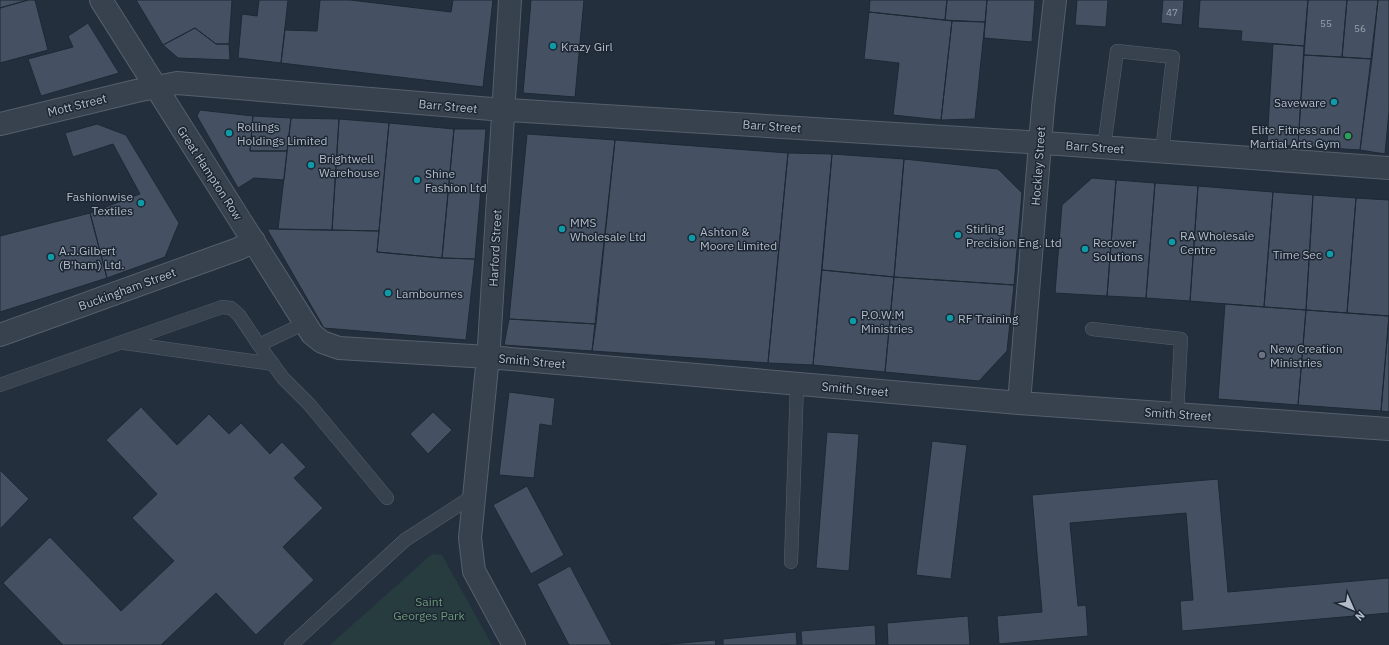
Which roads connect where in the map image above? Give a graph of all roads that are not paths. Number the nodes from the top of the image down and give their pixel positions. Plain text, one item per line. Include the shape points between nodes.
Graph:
1 (101, 0) edge
2 (510, 0) edge
3 (1055, 0) edge
4 (155, 87) junction
5 (503, 110) junction
6 (0, 124) edge
7 (1040, 143) junction
8 (1104, 147) junction
9 (1162, 152) junction
10 (1389, 168) edge
11 (254, 241) junction
12 (305, 323) junction
13 (1092, 329) dead end
14 (0, 335) edge
15 (322, 342) joint
16 (122, 343) junction
17 (259, 345) junction
18 (488, 357) junction
19 (273, 364) junction
20 (797, 384) junction
21 (0, 385) edge
22 (1019, 403) junction
23 (1177, 414) junction
24 (1389, 429) edge
25 (473, 496) junction
26 (387, 498) dead end
27 (791, 562) dead end
28 (291, 645) edge
29 (514, 645) edge

1 - 4 street, Great Hampton Row
2 - 5 street, Harford Street
3 - 7 street, Hockley Street
4 - 5 street, Barr Street via 177,83
4 - 6 street, Mott Street
4 - 11 street, Great Hampton Row
5 - 7 street, Barr Street
5 - 18 street, Harford Street
7 - 8 street, Barr Street
7 - 22 street, Hockley Street
8 - 9 street, Barr Street
8 - 9 lane via 1116,51 1173,57
9 - 10 street, Barr Street
11 - 12 street, Great Hampton Row
11 - 14 street, Buckingham Street
12 - 15 street, Great Hampton Row via 312,334
12 - 17 lane
13 - 23 lane via 1182,339
15 - 18 street, Smith Street via 339,348
16 - 17 lane via 222,307 231,308 239,315
16 - 19 lane
16 - 21 lane
17 - 19 lane
18 - 20 street, Smith Street
18 - 25 street, Harford Street
19 - 26 lane
20 - 22 street, Smith Street
20 - 27 lane
22 - 23 street, Smith Street
23 - 24 street, Smith Street
25 - 28 lane via 405,540
25 - 29 street via 470,538 474,571

